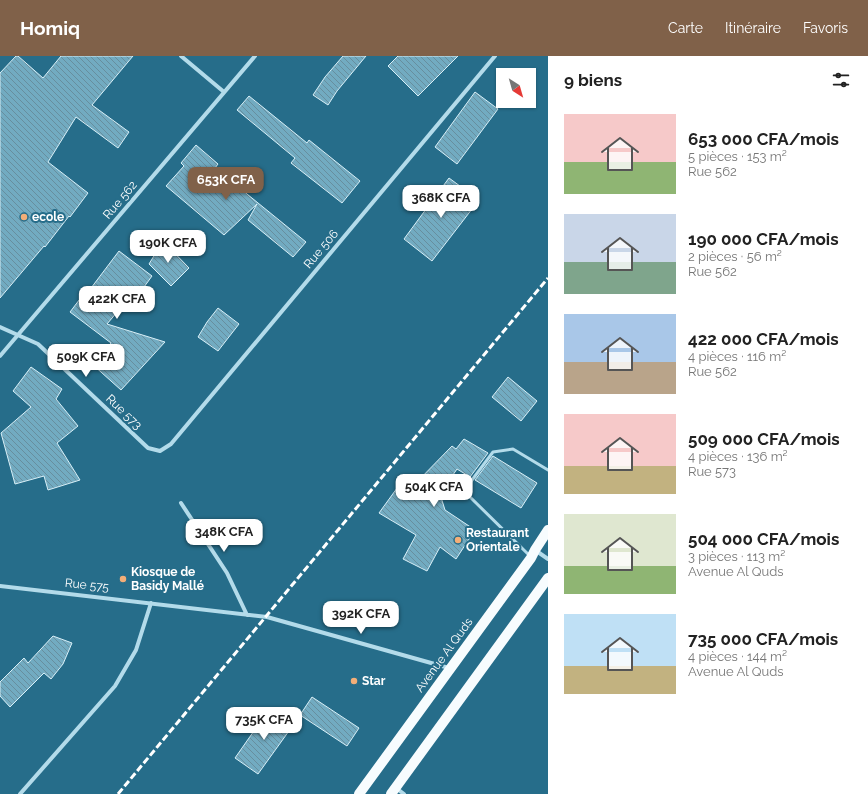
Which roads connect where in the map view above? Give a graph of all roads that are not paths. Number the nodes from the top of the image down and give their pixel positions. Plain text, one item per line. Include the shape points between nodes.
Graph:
1 (181, 56) edge
2 (255, 56) edge
3 (495, 56) edge
4 (224, 92) junction
5 (0, 327) edge
6 (18, 335) junction
7 (0, 356) edge
8 (160, 451) joint
9 (548, 470) edge
10 (181, 503) dead end
11 (548, 530) edge
12 (533, 554) junction
13 (548, 559) edge
14 (548, 578) edge
15 (0, 586) edge
16 (151, 603) junction
17 (247, 614) junction
18 (451, 669) junction
19 (397, 792) edge
20 (20, 794) edge
21 (359, 794) edge

1 - 4 street
2 - 4 street, Rue 562
3 - 8 street, Rue 506 via 172,444
4 - 6 street, Rue 562
5 - 6 street, Rue 573
6 - 7 street, Rue 562
6 - 8 street, Rue 573 via 38,344 148,448
9 - 12 lane via 513,449 493,452 469,484 470,497
10 - 17 street via 227,573
11 - 12 main road, Avenue Al Quds
12 - 13 street
12 - 18 main road, Avenue Al Quds
14 - 19 main road
15 - 16 street, Rue 575
16 - 17 street, Rue 575
16 - 20 street via 136,650 115,686
17 - 18 street, Rue 575 via 267,617
18 - 21 main road, Avenue Al Quds

